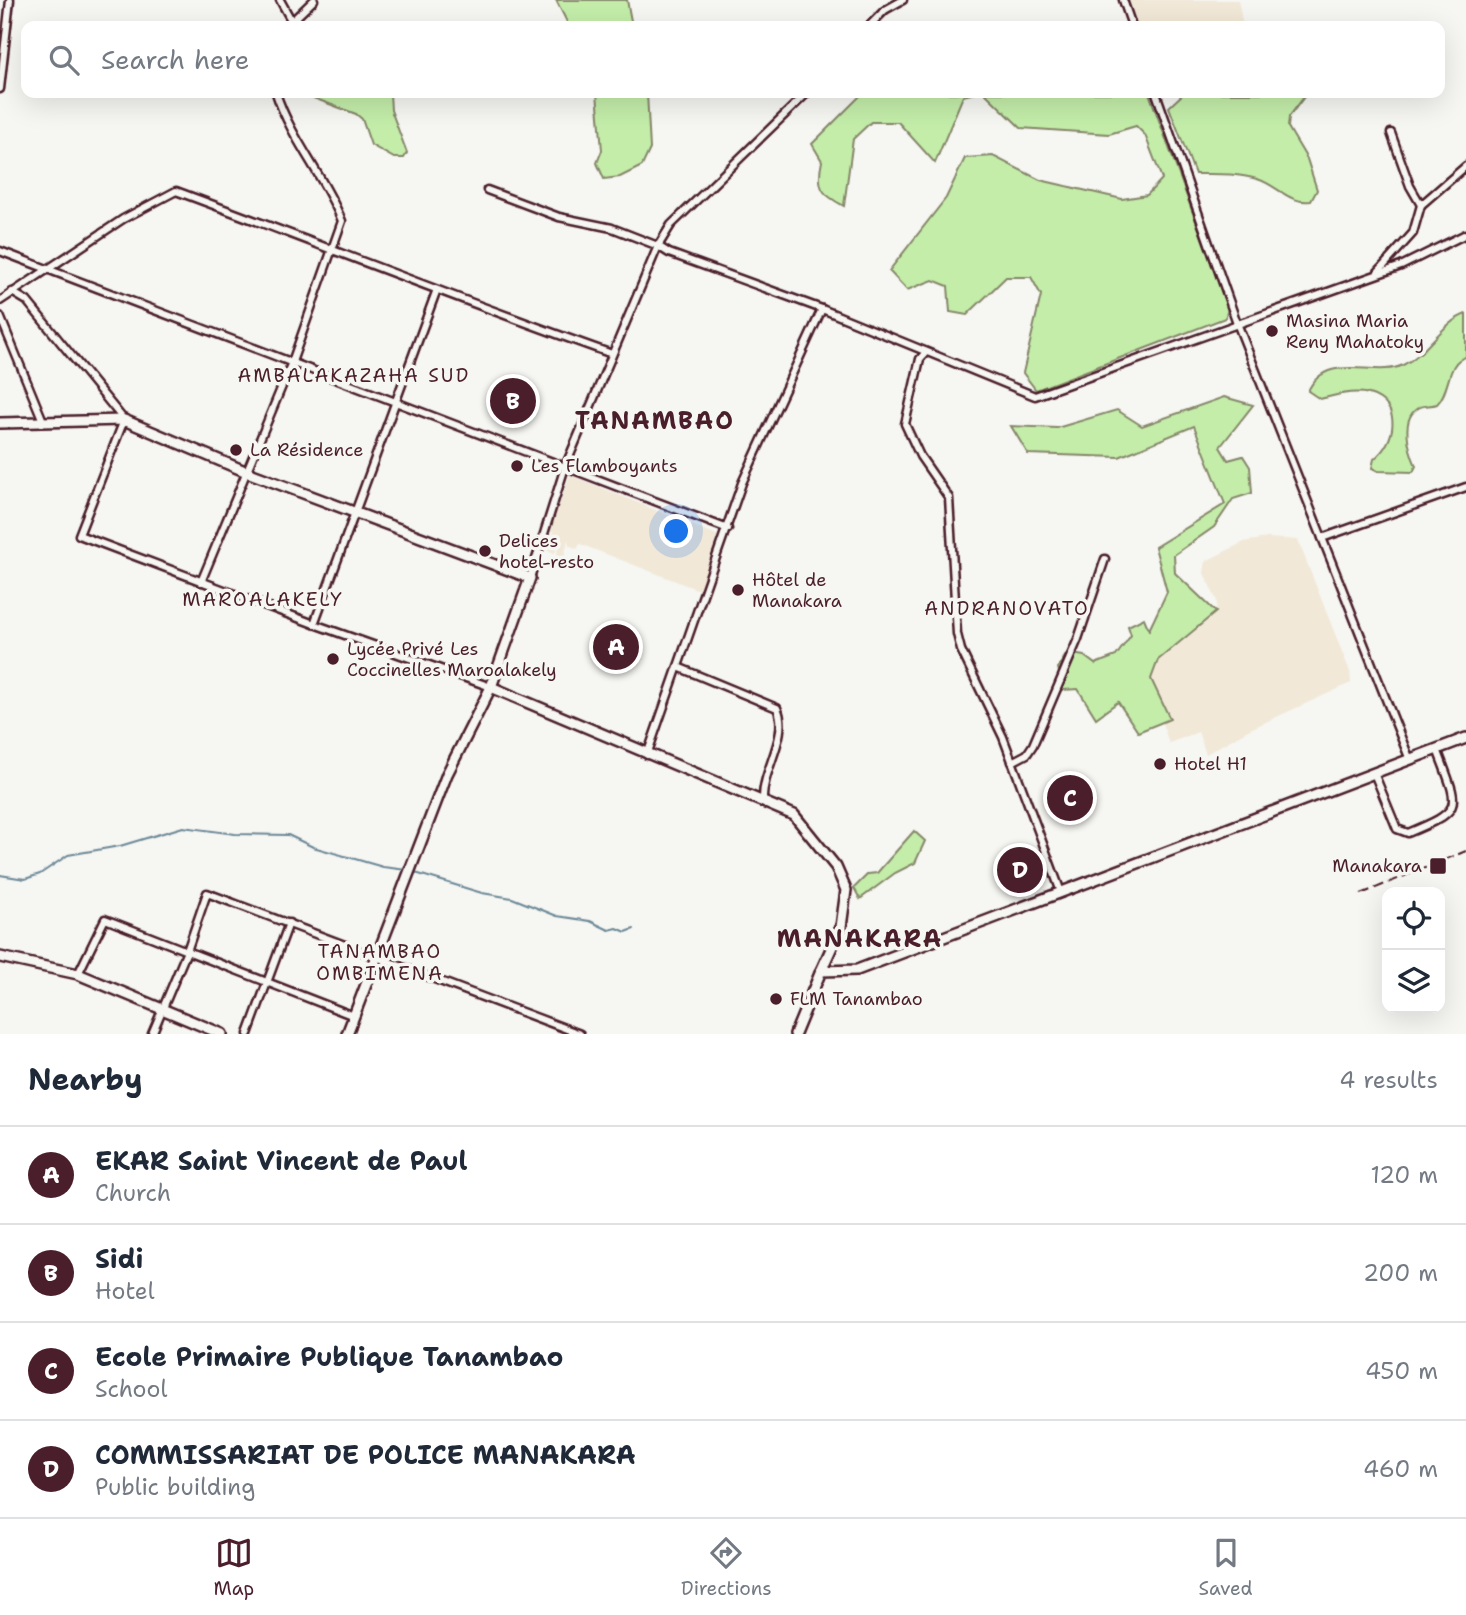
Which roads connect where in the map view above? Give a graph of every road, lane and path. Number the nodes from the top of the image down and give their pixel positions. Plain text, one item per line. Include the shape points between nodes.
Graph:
1 (10, 0) edge
2 (280, 0) edge
3 (314, 0) edge
4 (903, 0) edge
5 (1123, 0) edge
6 (288, 21) edge
7 (291, 21) edge
8 (874, 21) edge
9 (1130, 21) edge
10 (0, 89) edge
11 (277, 98) edge
12 (802, 98) edge
13 (1158, 98) edge
14 (1391, 133) dead end
15 (1466, 166) edge
16 (487, 190) dead end
17 (1422, 205) junction
18 (1466, 234) edge
19 (658, 246) junction
20 (332, 248) junction
21 (0, 251) edge
22 (49, 268) junction
23 (1377, 273) junction
24 (12, 292) junction
25 (436, 292) junction
26 (0, 301) edge
27 (822, 309) junction
28 (0, 316) edge
29 (1237, 323) junction
30 (926, 352) junction
31 (612, 354) junction
32 (292, 362) junction
33 (395, 399) junction
34 (124, 420) junction
35 (43, 421) junction
36 (0, 423) edge
37 (565, 467) junction
38 (247, 472) junction
39 (1466, 487) edge
40 (355, 514) junction
41 (728, 529) junction
42 (1322, 538) junction
43 (1105, 559) dead end
44 (530, 578) junction
45 (201, 582) junction
46 (314, 624) junction
47 (678, 667) junction
48 (491, 687) junction
49 (1466, 738) edge
50 (1437, 749) junction
51 (647, 755) junction
52 (1410, 760) junction
53 (1012, 762) junction
54 (1374, 773) junction
55 (763, 799) junction
56 (1061, 892) junction
57 (289, 923) junction
58 (187, 951) junction
59 (377, 955) junction
60 (0, 957) edge
61 (821, 971) junction
62 (78, 974) junction
63 (268, 982) junction
64 (159, 1010) junction
65 (354, 1016) junction
66 (152, 1034) edge
67 (222, 1034) edge
68 (248, 1034) edge
69 (347, 1034) edge
70 (580, 1034) edge
71 (796, 1034) edge

1 - 10 street
2 - 6 street
3 - 7 street
4 - 8 street
5 - 9 street
11 - 20 street via 331,192 342,221
12 - 19 street via 671,225
13 - 29 street
14 - 17 street via 1410,186
15 - 17 street
16 - 19 street
17 - 23 street via 1413,233
18 - 23 street
19 - 27 street
19 - 31 street
20 - 22 street via 176,191 123,219
20 - 25 street
20 - 32 street
21 - 22 street
22 - 24 street
22 - 32 street
23 - 29 street
24 - 26 street
24 - 34 street via 36,312
25 - 31 street
25 - 33 street
27 - 30 street
27 - 41 street via 742,484
28 - 35 street
29 - 30 street via 1035,396
29 - 42 street
30 - 53 street via 920,359 905,424 949,498 957,634
31 - 37 street
32 - 33 street
32 - 38 street
33 - 37 street
33 - 40 street
34 - 35 street
34 - 38 street
34 - 45 street via 79,535
35 - 36 street
37 - 41 street
37 - 44 street
38 - 40 street
38 - 45 street
39 - 42 street
40 - 44 street
40 - 46 street
41 - 47 street
42 - 52 street
43 - 53 street via 1078,639 1038,732 1027,754
44 - 48 street
45 - 46 street
46 - 48 street
47 - 51 street
47 - 55 street via 777,708 782,726 762,782
48 - 51 street
48 - 59 street via 447,774
49 - 50 street
50 - 52 street
50 - 54 street via 1456,800 1455,811 1408,833 1397,829
51 - 55 street
52 - 54 street
53 - 56 street
54 - 56 street
55 - 61 street via 794,815 814,836 846,890 841,927
56 - 61 street via 856,970
57 - 58 street via 208,893
57 - 59 street
57 - 63 street
58 - 62 street via 105,919
58 - 63 street
58 - 64 street
59 - 65 street
59 - 70 street
60 - 62 street
61 - 71 street
62 - 64 street
63 - 65 street
63 - 68 street
64 - 66 street
64 - 67 street
65 - 69 street

